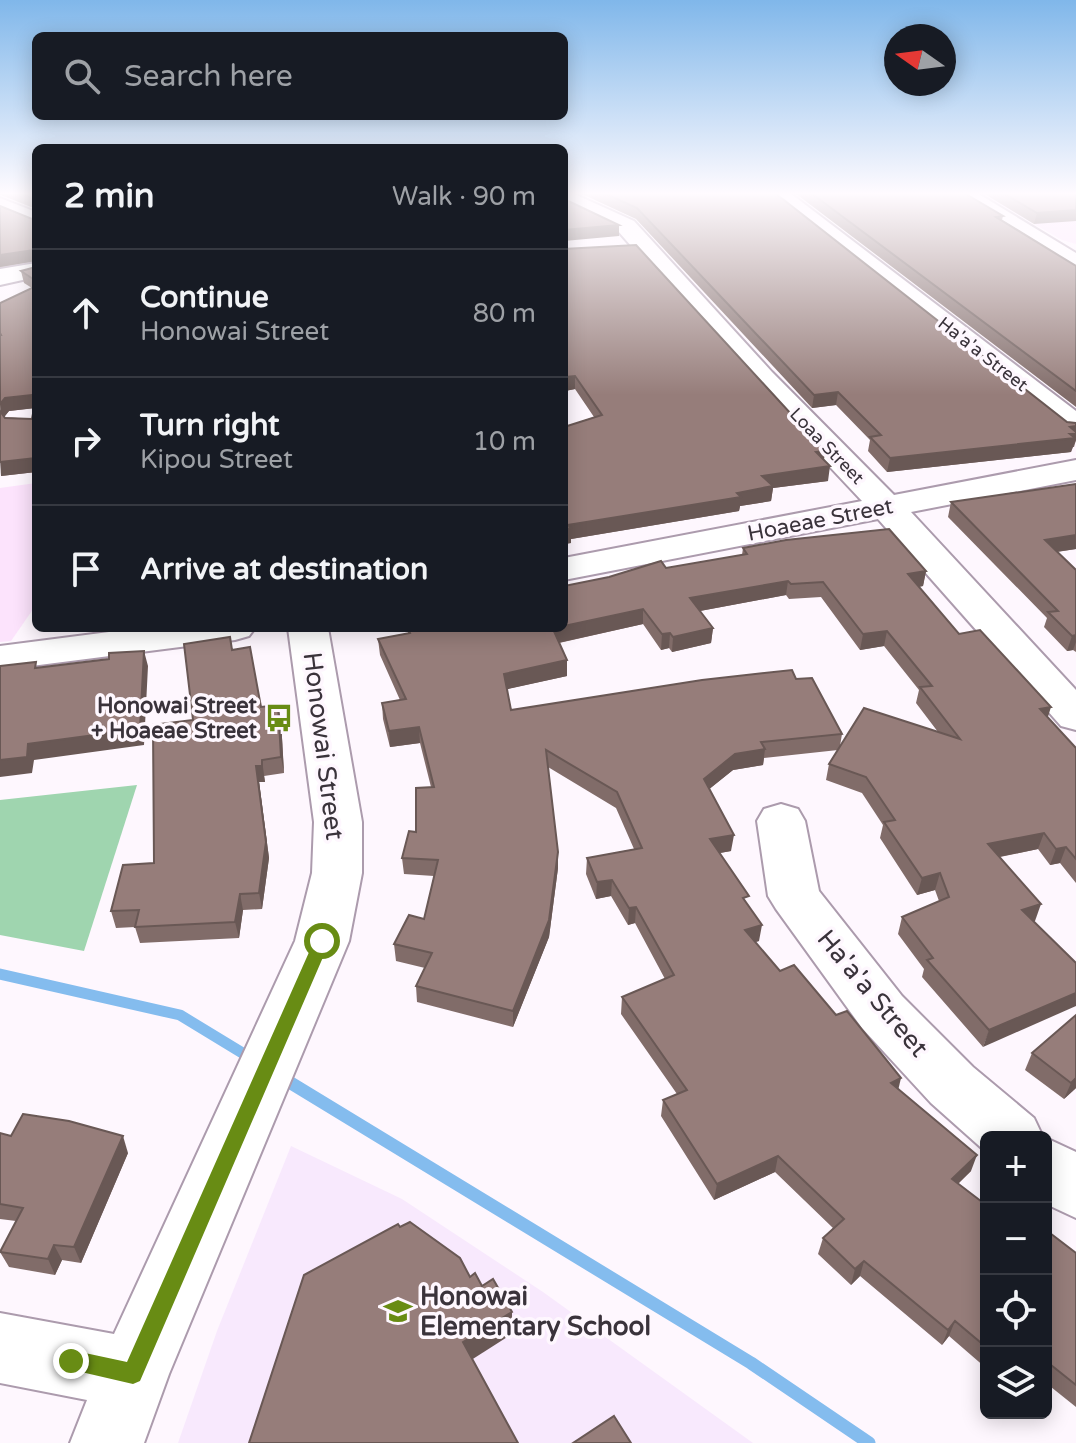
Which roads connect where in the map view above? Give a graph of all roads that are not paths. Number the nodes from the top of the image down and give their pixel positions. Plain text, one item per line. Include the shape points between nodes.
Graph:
1 (658, 260) edge
2 (863, 260) edge
3 (32, 271) edge
4 (0, 277) edge
5 (1076, 426) edge
6 (1076, 470) edge
7 (886, 506) junction
8 (568, 568) edge
9 (204, 632) edge
10 (309, 632) edge
11 (0, 658) edge
12 (1076, 716) edge
13 (781, 821) dead end
14 (1005, 1131) edge
15 (1052, 1171) edge
16 (1076, 1189) edge
17 (0, 1348) edge
18 (133, 1373) junction
19 (107, 1443) edge

1 - 7 street, Loaa Street
2 - 5 street, Ha'a'a Street
3 - 4 street
6 - 7 street, Hoaeae Street
7 - 8 street, Hoaeae Street
7 - 12 street, Loaa Street
9 - 11 street
10 - 18 street, Honowai Street via 333,779 337,847 337,873 322,941
13 - 14 street, Ha'a'a Street via 794,896 882,1012
15 - 16 street
17 - 18 street
18 - 19 street, Honowai Street

